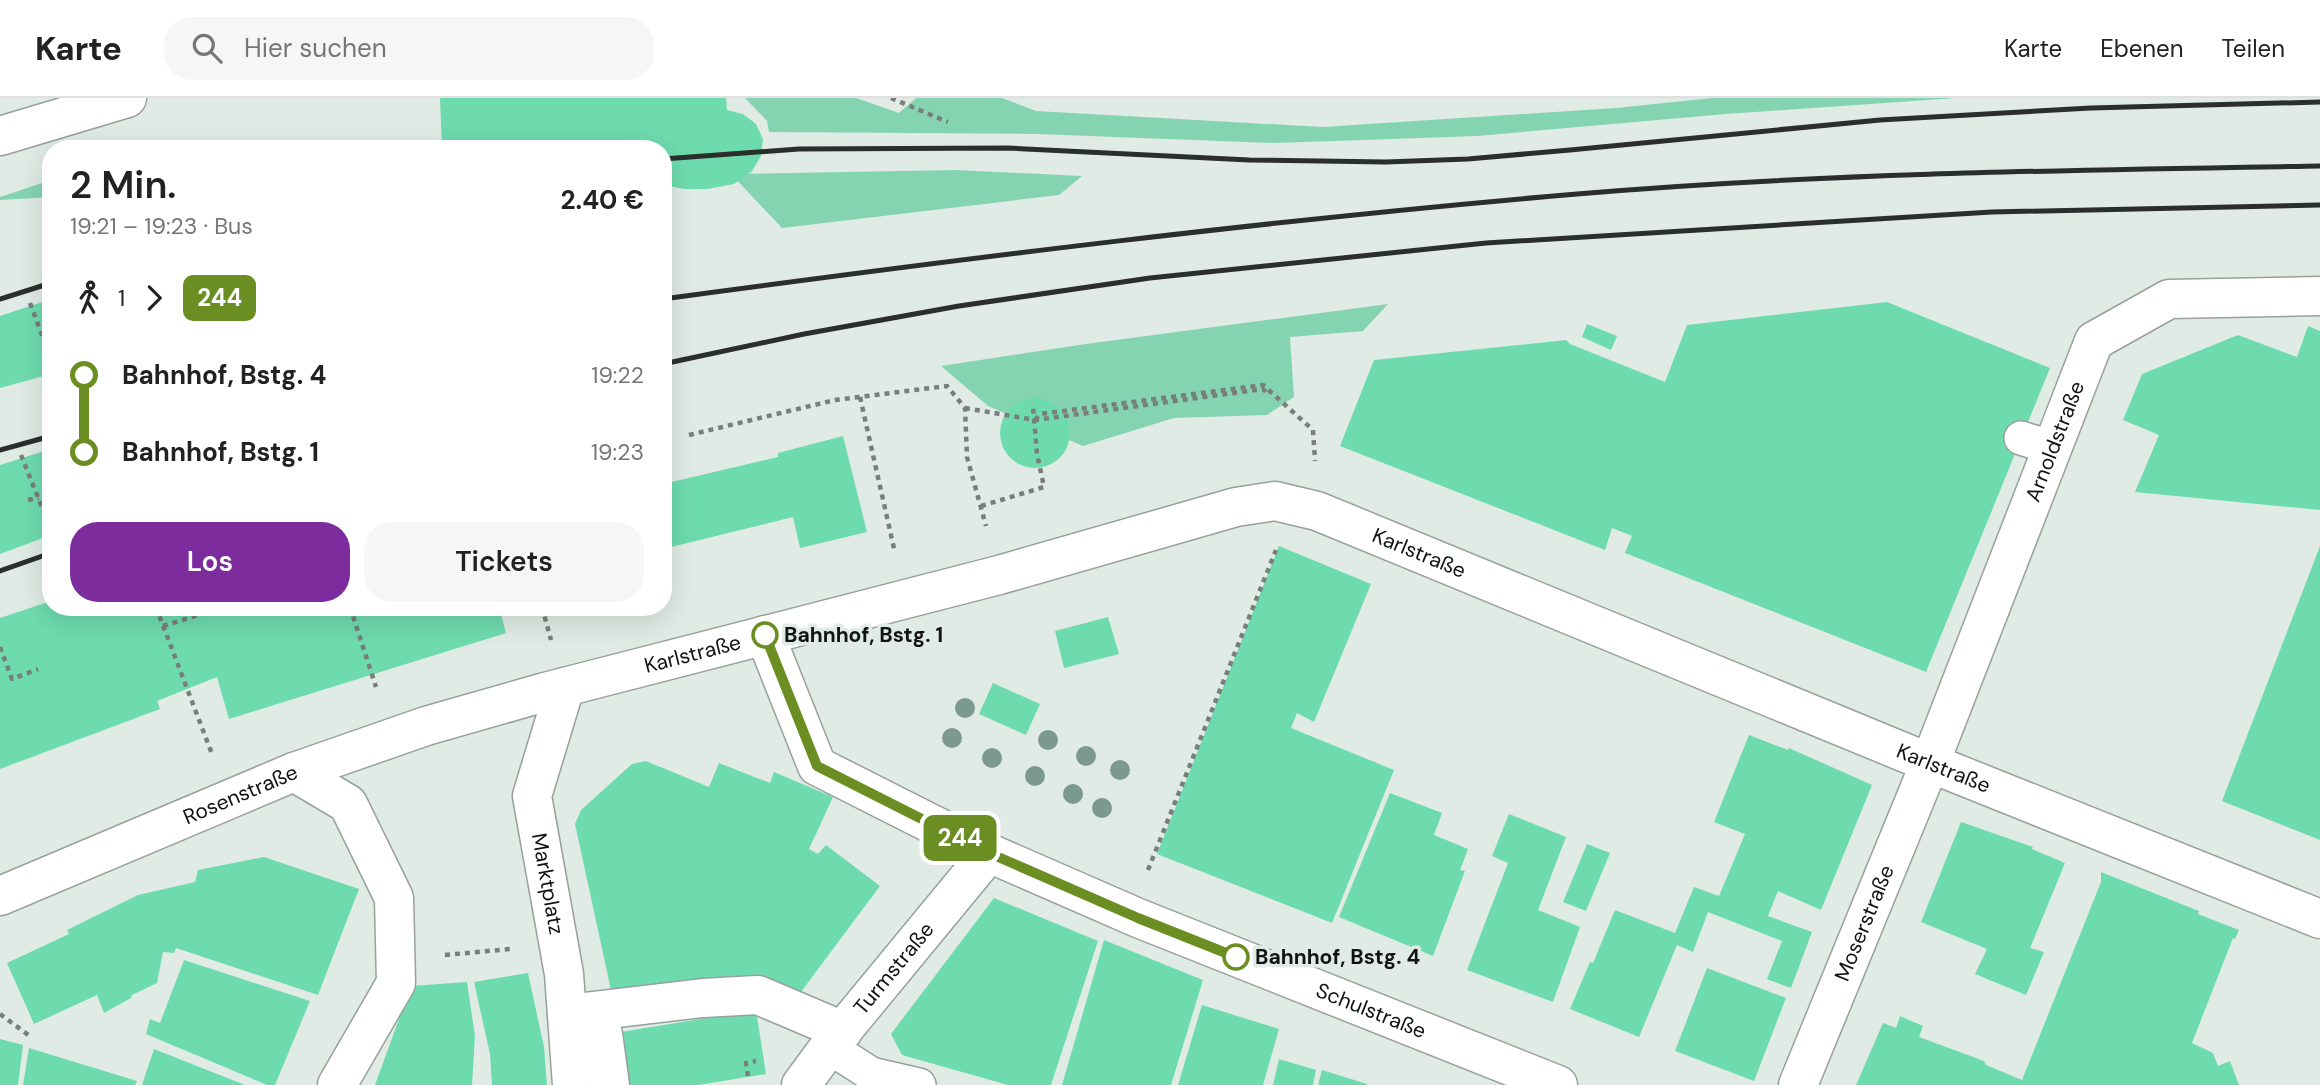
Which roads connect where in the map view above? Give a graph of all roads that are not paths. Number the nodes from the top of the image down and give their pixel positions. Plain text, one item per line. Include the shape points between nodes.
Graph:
1 (128, 98) edge
2 (72, 106) edge
3 (0, 136) edge
4 (2320, 296) edge
5 (765, 635) junction
6 (565, 687) junction
7 (484, 708) joint
8 (1930, 763) junction
9 (294, 772) junction
10 (989, 853) junction
11 (0, 896) edge
12 (2320, 919) edge
13 (567, 1014) junction
14 (603, 1034) dead end
15 (836, 1039) junction
16 (337, 1085) edge
17 (572, 1085) edge
18 (610, 1085) edge
19 (801, 1085) edge
20 (919, 1085) edge
21 (1558, 1085) edge
22 (1798, 1085) edge

1 - 2 street
2 - 3 street
4 - 8 street, Arnoldstraße via 2169,299 2094,341 2037,443
5 - 6 street, Karlstraße
5 - 8 street, Karlstraße via 1236,507 1275,501 1317,511
5 - 10 street, Schulstraße via 817,766
6 - 7 street, Karlstraße
6 - 13 street, Marktplatz via 532,796
7 - 9 street, Rosenstraße
8 - 12 street, Karlstraße
8 - 22 street, Moserstraße
9 - 11 street, Rosenstraße
9 - 16 street via 348,804 394,898 396,983
10 - 15 street, Turmstraße
10 - 21 street, Schulstraße via 1138,918
13 - 15 street via 758,995
13 - 17 street, Marktplatz
14 - 18 street
15 - 19 street, Turmstraße
15 - 20 lane via 871,1074

